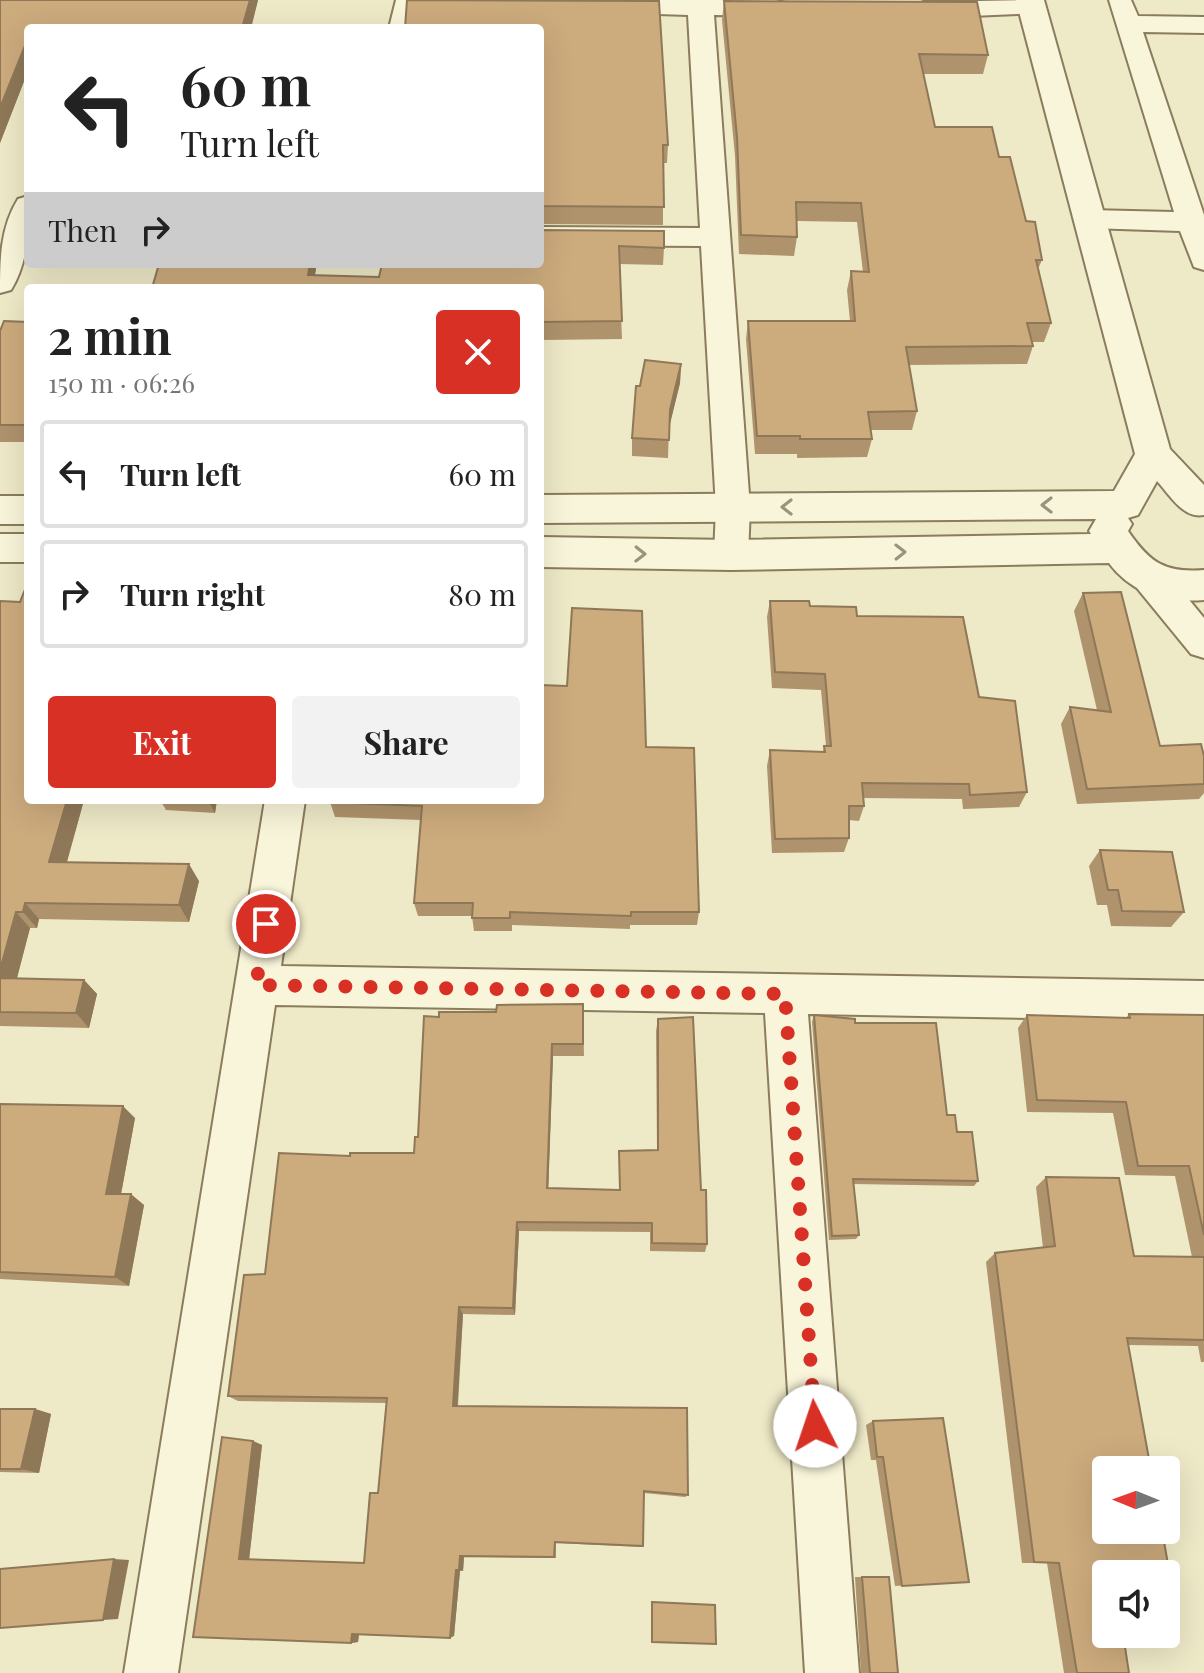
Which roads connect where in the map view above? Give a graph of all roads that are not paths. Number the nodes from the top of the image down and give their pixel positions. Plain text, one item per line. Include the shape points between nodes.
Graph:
1 (701, 4) edge
2 (1031, 4) edge
3 (438, 6) edge
4 (577, 7) edge
5 (796, 8) edge
6 (907, 10) edge
7 (406, 11) edge
8 (1124, 12) edge
9 (1204, 25) edge
10 (24, 215) edge
11 (1089, 219) junction
12 (1182, 222) junction
13 (15, 236) edge
14 (544, 236) edge
15 (715, 237) junction
16 (1204, 260) edge
17 (0, 283) edge
18 (1153, 454) junction
19 (1202, 504) edge
20 (1125, 505) junction
21 (733, 508) junction
22 (544, 509) edge
23 (0, 510) edge
24 (24, 510) edge
25 (0, 548) edge
26 (24, 548) edge
27 (1117, 548) junction
28 (544, 552) edge
29 (731, 555) junction
30 (1150, 578) junction
31 (1204, 585) edge
32 (1204, 644) edge
33 (284, 804) edge
34 (256, 985) junction
35 (785, 994) junction
36 (1204, 1001) edge
37 (151, 1673) edge
38 (832, 1673) edge

1 - 4 street
1 - 5 street
1 - 15 street
2 - 6 street
2 - 11 street
3 - 7 street
8 - 9 street
8 - 12 street
10 - 13 street
11 - 12 street
11 - 18 street
12 - 16 street
13 - 17 street
14 - 15 street
15 - 21 street
18 - 19 street
18 - 20 street
19 - 20 street via 1159,494
20 -> 21 street
20 - 27 street via 1108,531
21 - 22 street
21 - 29 street
23 - 24 street
25 - 26 street
29 -> 27 street
27 - 30 street
28 -> 29 street
30 - 31 street via 1169,585
30 - 32 street
33 - 34 street
34 - 35 street
34 - 37 street
35 - 36 street
35 - 38 street

